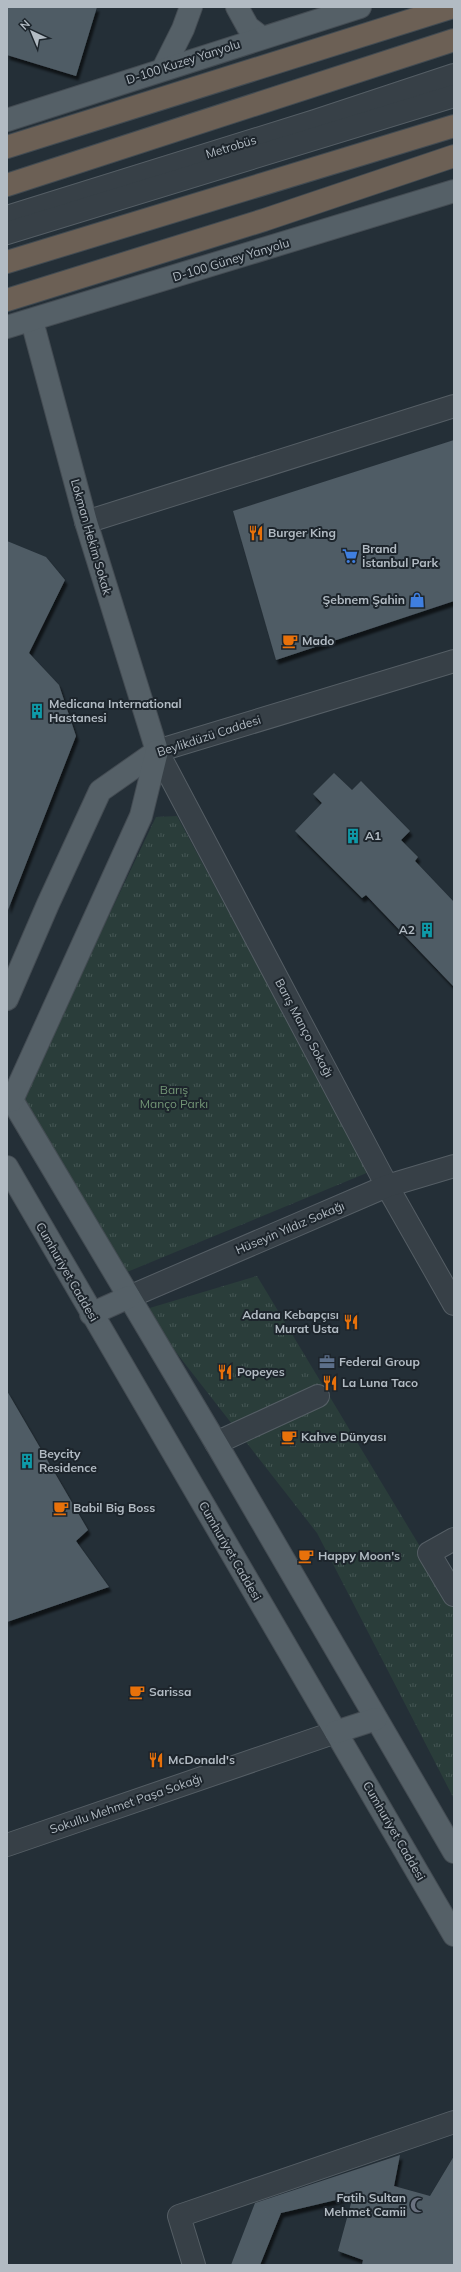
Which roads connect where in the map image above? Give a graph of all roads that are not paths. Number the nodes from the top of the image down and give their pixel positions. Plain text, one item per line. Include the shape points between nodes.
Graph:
1 (191, 7) edge
2 (236, 7) edge
3 (360, 7) edge
4 (454, 7) edge
5 (261, 37) junction
6 (454, 40) edge
7 (163, 69) junction
8 (454, 75) edge
9 (454, 96) edge
10 (7, 120) edge
11 (454, 126) edge
12 (7, 147) edge
13 (454, 156) edge
14 (7, 185) edge
15 (454, 191) edge
16 (7, 217) edge
17 (7, 233) edge
18 (7, 262) edge
19 (7, 300) edge
20 (32, 321) junction
21 (7, 327) edge
22 (454, 406) edge
23 (86, 522) junction
24 (454, 661) edge
25 (156, 751) junction
26 (7, 999) edge
27 (9, 1099) edge
28 (454, 1166) edge
29 (7, 1167) edge
30 (387, 1186) junction
31 (129, 1297) junction
32 (454, 1304) edge
33 (91, 1314) junction
34 (318, 1396) dead end
35 (216, 1443) junction
36 (454, 1539) edge
37 (454, 1595) edge
38 (376, 1719) junction
39 (336, 1732) junction
40 (7, 1845) edge
41 (454, 1852) edge
42 (454, 1935) edge
43 (454, 2122) edge
44 (194, 2265) edge

1 - 7 main road
2 - 5 main road via 248,27
3 - 5 main road, D-100 Kuzey Yanyolu
4 - 12 highway
5 - 7 main road, D-100 Kuzey Yanyolu
6 - 14 highway
7 - 10 main road, D-100 Kuzey Yanyolu
8 - 16 street, Metrobüs via 316,121
9 - 17 street, Metrobüs
11 - 18 highway
13 - 19 highway via 264,220
15 - 20 main road, D-100 Güney Yanyolu
20 - 21 main road, D-100 Güney Yanyolu
20 - 23 main road, Lokman Hekim Sokak
22 - 23 street
23 - 25 main road, Lokman Hekim Sokak
24 - 25 street, Beylikdüzü Caddesi
25 - 26 main road, Beylikdüzü Caddesi via 100,791
25 - 27 main road via 141,816
25 - 30 street, Barış Manço Sokağı
27 - 31 main road
28 - 30 street, Hüseyin Yıldız Sokağı
29 - 33 main road, Cumhuriyet Caddesi
30 - 31 street, Hüseyin Yıldız Sokağı
30 - 32 street, Barış Manço Sokağı
31 - 33 main road
31 - 35 main road
33 - 39 main road, Cumhuriyet Caddesi
34 - 35 street
35 - 38 main road
36 - 37 street via 429,1553
38 - 39 main road
38 - 41 main road
39 - 40 street, Sokullu Mehmet Paşa Sokağı
39 - 42 main road, Cumhuriyet Caddesi
43 - 44 street via 180,2216

